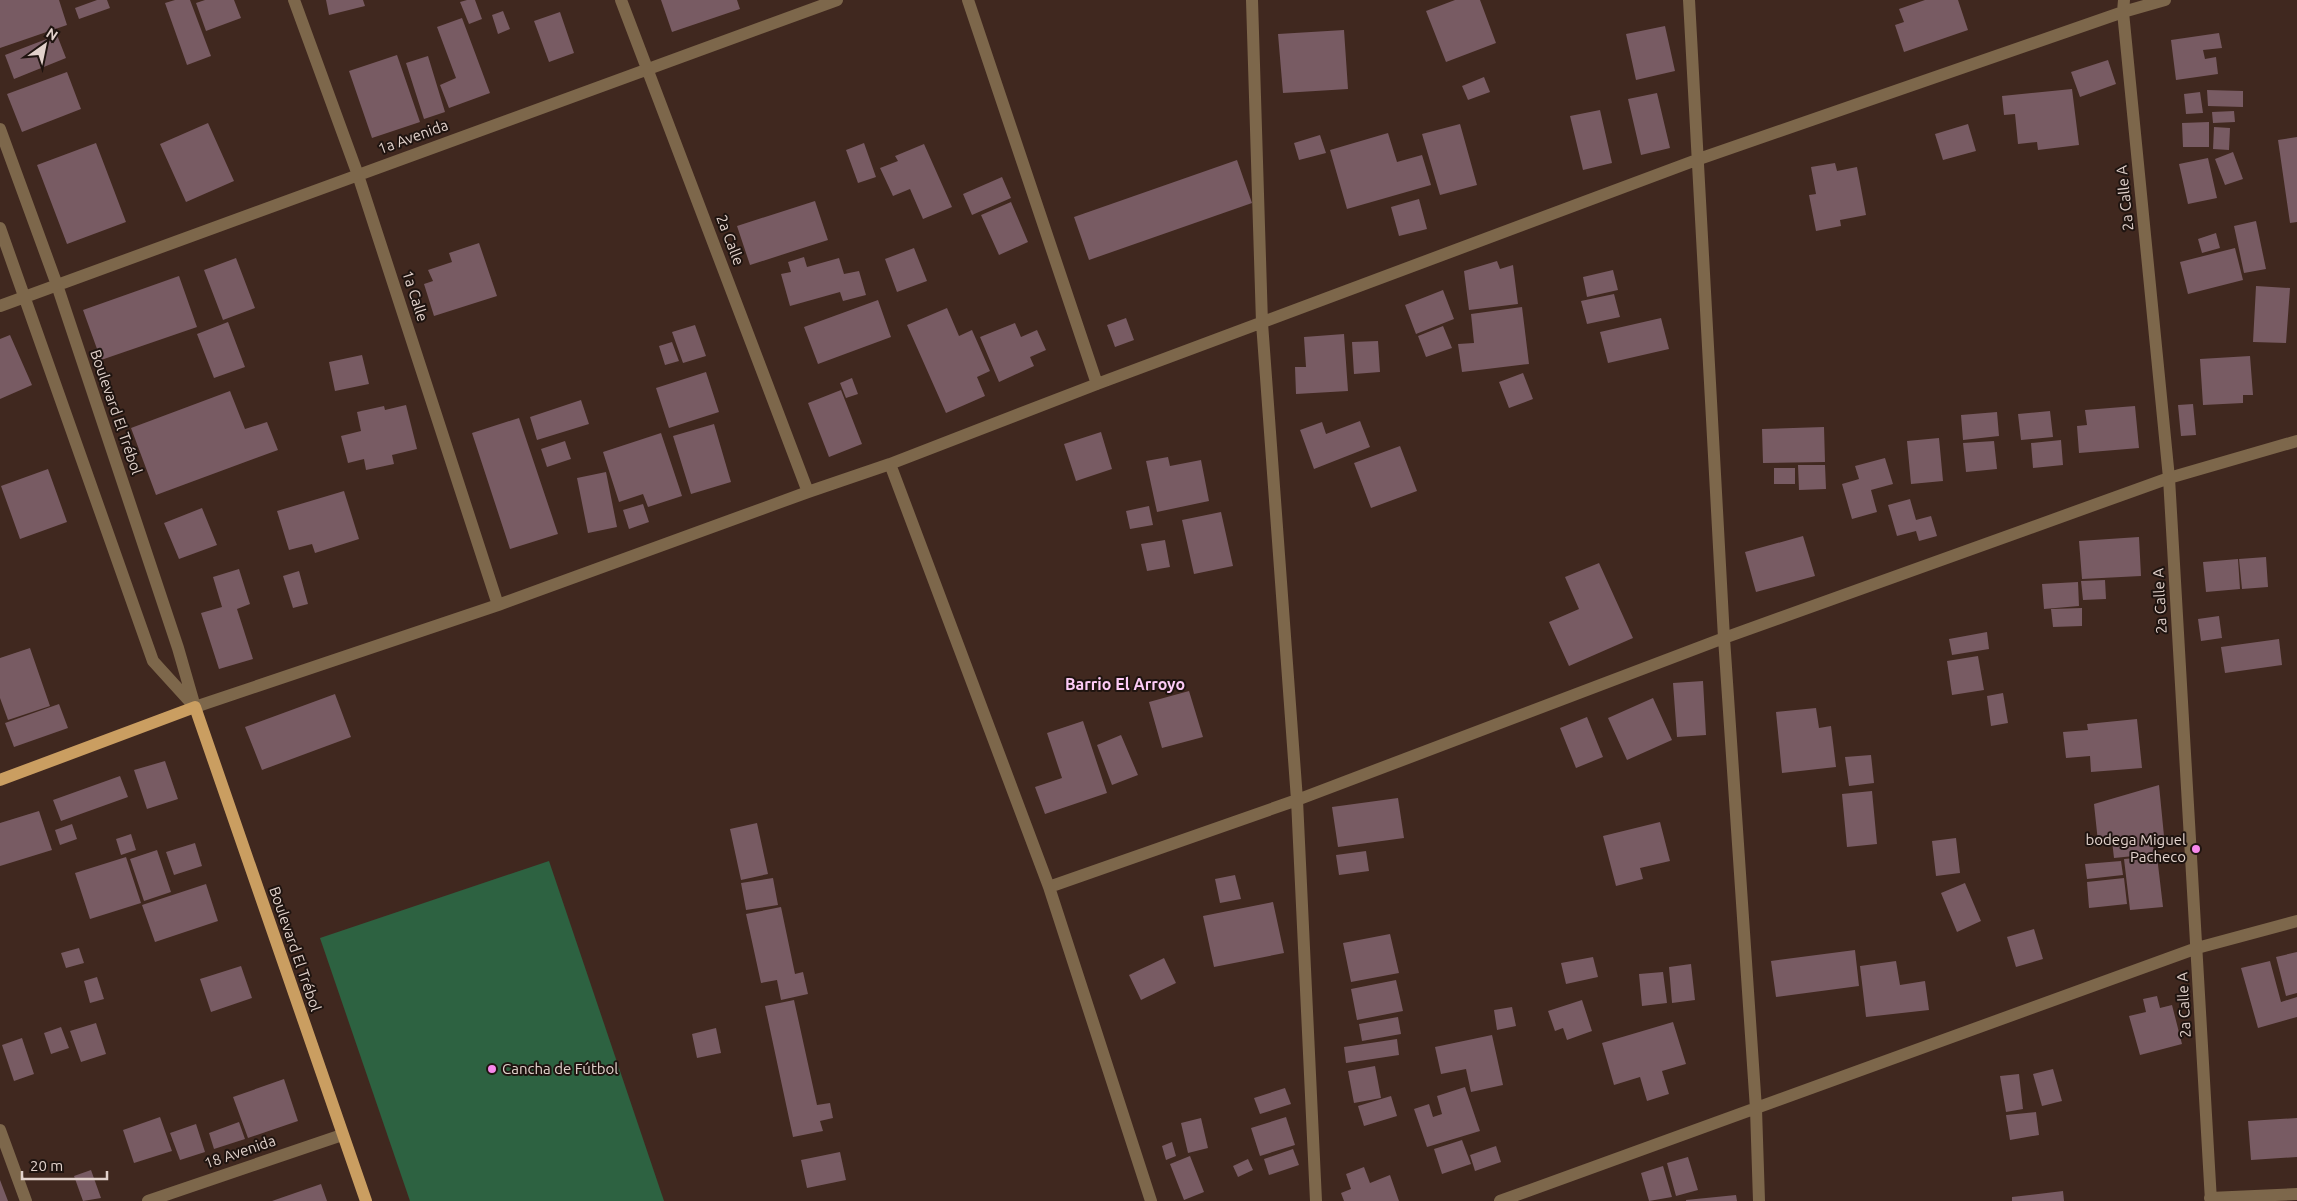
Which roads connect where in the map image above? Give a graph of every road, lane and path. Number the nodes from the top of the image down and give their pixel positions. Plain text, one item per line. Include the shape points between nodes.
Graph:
1 (294, 0) edge
2 (621, 0) edge
3 (838, 0) edge
4 (968, 0) edge
5 (1252, 0) edge
6 (1689, 0) edge
7 (2165, 0) edge
8 (2124, 6) edge
9 (648, 70) junction
10 (0, 129) edge
11 (1699, 159) junction
12 (358, 175) junction
13 (0, 228) edge
14 (57, 285) junction
15 (25, 296) junction
16 (0, 306) edge
17 (1262, 322) junction
18 (1097, 384) junction
19 (2297, 440) edge
20 (890, 464) junction
21 (2169, 478) junction
22 (808, 492) junction
23 (498, 605) junction
24 (1724, 638) junction
25 (194, 707) junction
26 (0, 780) edge
27 (1297, 800) junction
28 (1049, 887) junction
29 (2297, 921) edge
30 (2197, 948) junction
31 (1756, 1109) junction
32 (0, 1130) edge
33 (342, 1134) junction
34 (2297, 1194) edge
35 (2211, 1200) edge
36 (26, 1201) edge
37 (148, 1201) edge
38 (366, 1201) edge
39 (1151, 1201) edge
40 (1316, 1201) edge
41 (1500, 1201) edge
42 (1759, 1201) edge

1 - 12 street, 1a Calle
2 - 9 street, 2a Calle
3 - 9 street, 1a Avenida
4 - 18 street
5 - 17 street
6 - 11 street
7 - 8 street
8 - 11 street
8 - 21 street, 2a Calle A
9 - 12 street, 1a Avenida
9 - 22 street, 2a Calle
10 - 14 street, Boulevard El Trébol
11 - 17 street
11 - 24 street
12 - 14 street, 1a Avenida
12 - 23 street, 1a Calle
13 - 15 street, Boulevard El Trébol
14 - 15 street, 1a Avenida
14 - 25 street, Boulevard El Trébol via 178,648
15 - 16 street, 1a Avenida
15 - 25 street, Boulevard El Trébol via 153,661
17 - 18 street
17 - 27 street
18 - 20 street
19 - 21 street
20 - 22 street
20 - 28 street
21 - 24 street
21 - 30 street, 2a Calle A
22 - 23 street
23 - 25 street
24 - 27 street
24 - 31 street
25 - 26 main road
25 - 33 main road, Boulevard El Trébol
27 - 28 street
27 - 40 street
28 - 39 street
29 - 30 street
30 - 31 street
30 - 35 street, 2a Calle A
31 - 41 street
31 - 42 street
32 - 36 street
33 - 37 street, 18 Avenida
33 - 38 main road, Boulevard El Trébol
34 - 35 street

